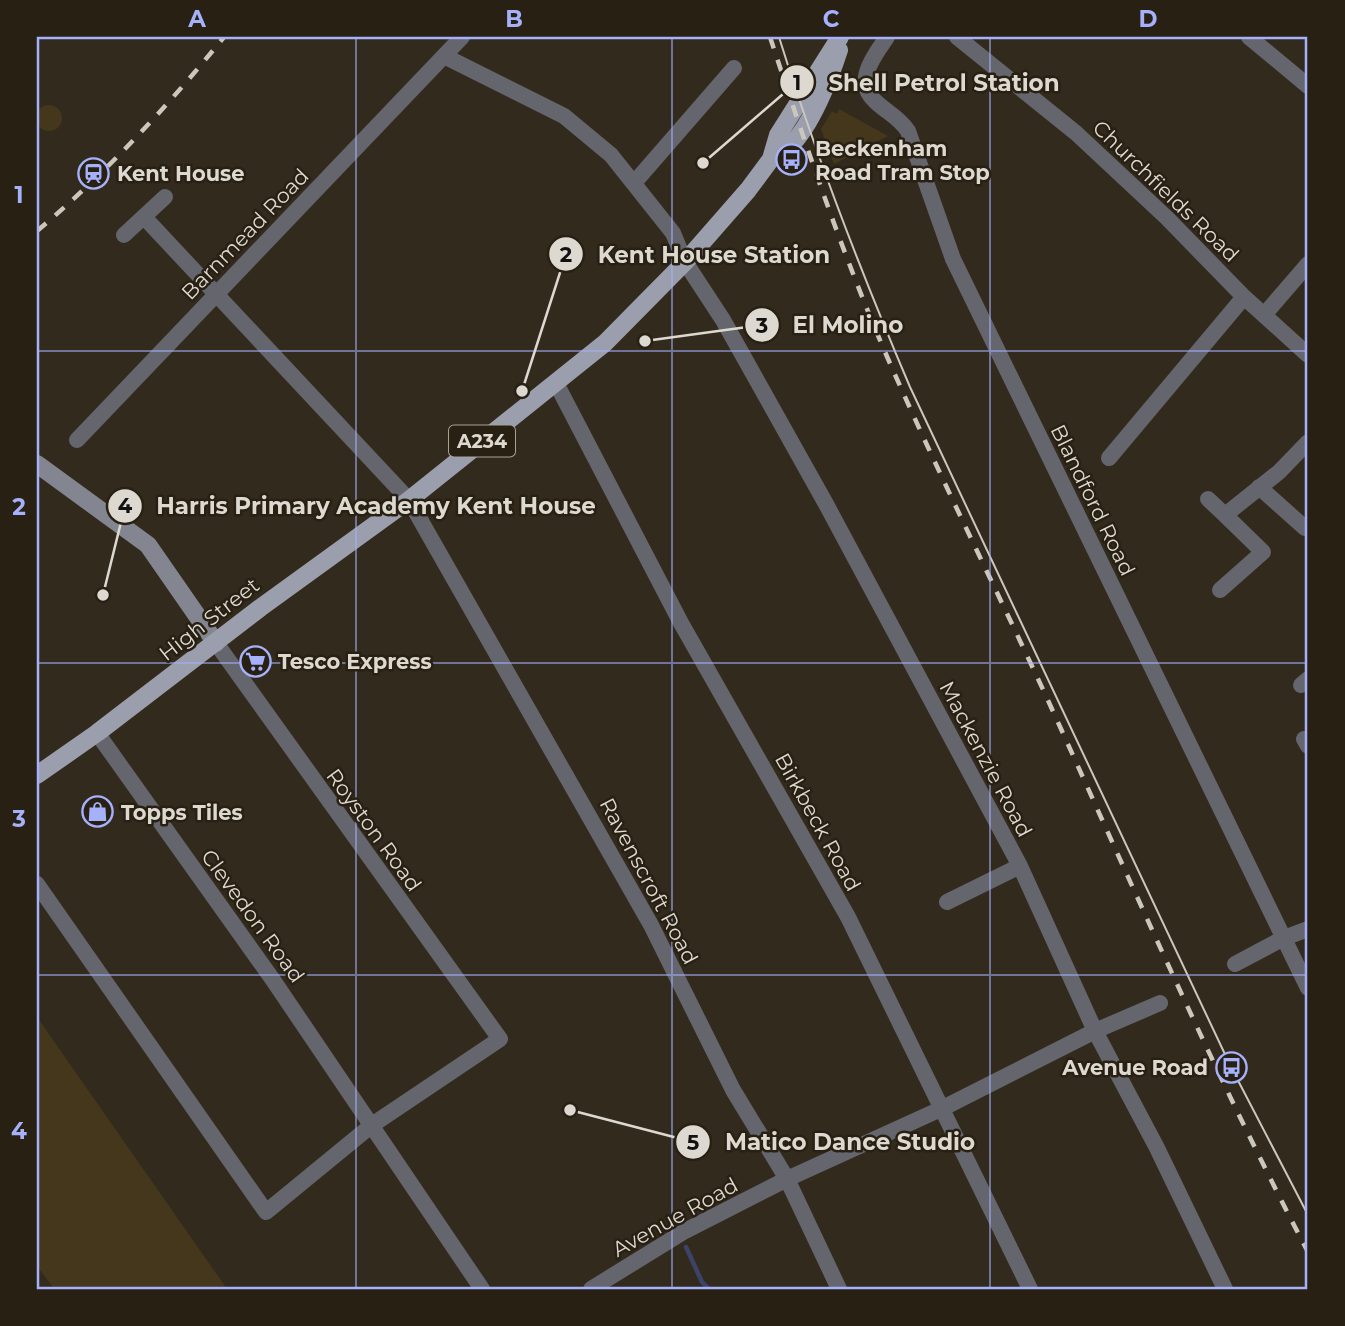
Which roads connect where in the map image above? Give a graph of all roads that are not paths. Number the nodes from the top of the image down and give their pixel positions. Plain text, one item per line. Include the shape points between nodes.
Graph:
1 (462, 37) edge
2 (842, 37) edge
3 (887, 37) edge
4 (957, 37) edge
5 (1249, 37) edge
6 (444, 56) junction
7 (734, 68) dead end
8 (1308, 86) edge
9 (634, 183) junction
10 (165, 197) dead end
11 (144, 217) junction
12 (124, 235) dead end
13 (685, 262) junction
14 (1308, 264) edge
15 (216, 295) junction
16 (1244, 297) junction
17 (1264, 315) junction
18 (1308, 355) edge
19 (556, 383) junction
20 (77, 440) dead end
21 (1308, 442) edge
22 (1109, 458) dead end
23 (37, 464) edge
24 (1259, 487) junction
25 (1208, 499) dead end
26 (409, 500) junction
27 (1225, 515) junction
28 (1305, 528) dead end
29 (1220, 590) dead end
30 (216, 643) junction
31 (97, 733) junction
32 (37, 775) edge
33 (1020, 866) junction
34 (37, 884) edge
35 (947, 902) dead end
36 (1308, 929) edge
37 (1284, 938) junction
38 (1235, 964) dead end
39 (1308, 988) edge
40 (1160, 1003) dead end
41 (1095, 1031) junction
42 (943, 1108) junction
43 (372, 1125) junction
44 (787, 1179) junction
45 (482, 1289) edge
46 (591, 1289) edge
47 (839, 1289) edge
48 (1030, 1289) edge
49 (1225, 1289) edge

1 - 6 street, Barnmead Road
2 - 13 main road, A234 via 825,90 791,145 771,159
3 - 37 street, Blandford Road via 867,69 869,94 908,131 959,271
4 - 16 street, Churchfields Road via 1076,133
5 - 8 street
6 - 9 street via 564,116 611,155
6 - 15 street, Barnmead Road
7 - 9 street
9 - 13 street via 673,233
10 - 11 street
11 - 12 street
11 - 15 street, Ravenscroft Road
13 - 19 main road, A234 via 605,343
13 - 33 street, Mackenzie Road via 723,320 826,505
14 - 17 street
15 - 20 street, Barnmead Road
15 - 26 street, Ravenscroft Road
16 - 17 street, Churchfields Road
16 - 22 street
17 - 18 street, Churchfields Road
19 - 26 main road, A234
19 - 42 street, Birkbeck Road via 681,623 848,917
21 - 24 street
23 - 30 street via 148,545
24 - 27 street
24 - 28 street
25 - 27 street
26 - 30 main road, High Street / A234
26 - 44 street, Ravenscroft Road via 601,835 733,1090
27 - 29 street via 1263,552
30 - 31 main road, High Street / A234
30 - 43 street, Royston Road via 500,1040
31 - 32 main road, High Street / A234
31 - 43 street, Clevedon Road
33 - 35 street
33 - 41 street, Mackenzie Road
34 - 43 street via 266,1212
36 - 37 street
37 - 38 street
37 - 39 street, Blandford Road
40 - 41 street, Avenue Road
41 - 42 street, Avenue Road
41 - 49 street, Mackenzie Road
42 - 44 street, Avenue Road
42 - 48 street, Birkbeck Road
43 - 45 street, Clevedon Road
44 - 46 street, Avenue Road via 685,1231
44 - 47 street, Ravenscroft Road

